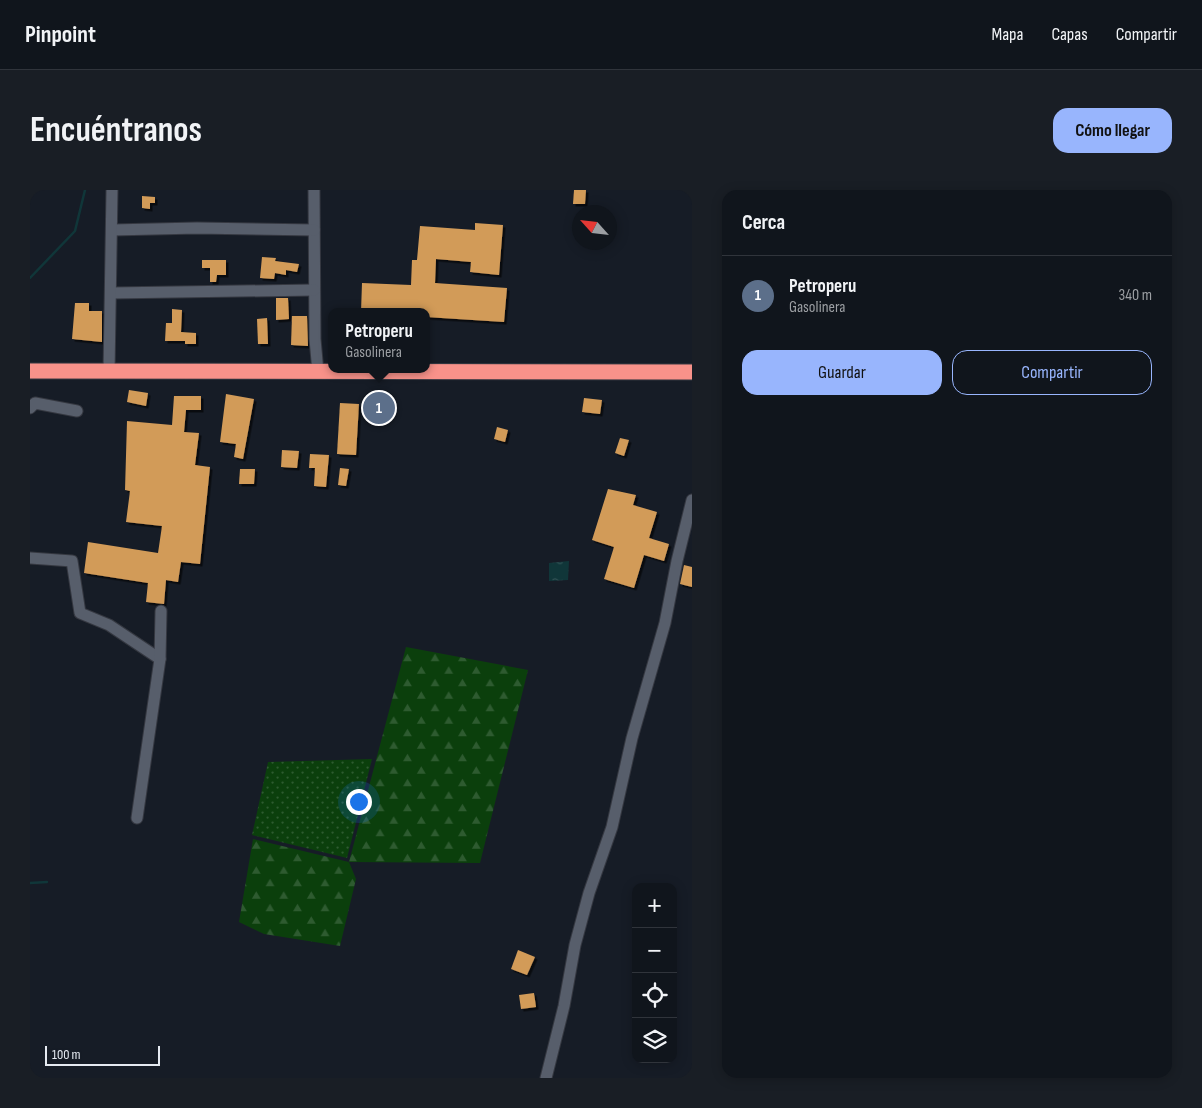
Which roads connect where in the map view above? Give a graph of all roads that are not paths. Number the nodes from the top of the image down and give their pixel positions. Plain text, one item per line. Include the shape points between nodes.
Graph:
1 (112, 190) edge
2 (314, 190) edge
3 (112, 230) junction
4 (314, 230) junction
5 (314, 290) junction
6 (111, 293) junction
7 (30, 371) edge
8 (109, 372) junction
9 (318, 372) junction
10 (328, 372) edge
11 (430, 372) edge
12 (692, 372) edge
13 (30, 408) edge
14 (77, 411) dead end
15 (692, 500) edge
16 (30, 558) edge
17 (161, 611) dead end
18 (160, 659) junction
19 (137, 818) dead end
20 (546, 1078) edge

1 - 3 street
2 - 4 street
3 - 4 street
3 - 6 street
4 - 5 street
5 - 6 street
5 - 9 street
6 - 8 street
7 - 8 highway
8 - 9 highway
9 - 10 highway
11 - 12 highway
13 - 14 street via 35,403
15 - 20 street via 665,623 632,738 612,827 575,945
16 - 18 street via 72,561 80,613 110,625
17 - 18 street
18 - 19 street

